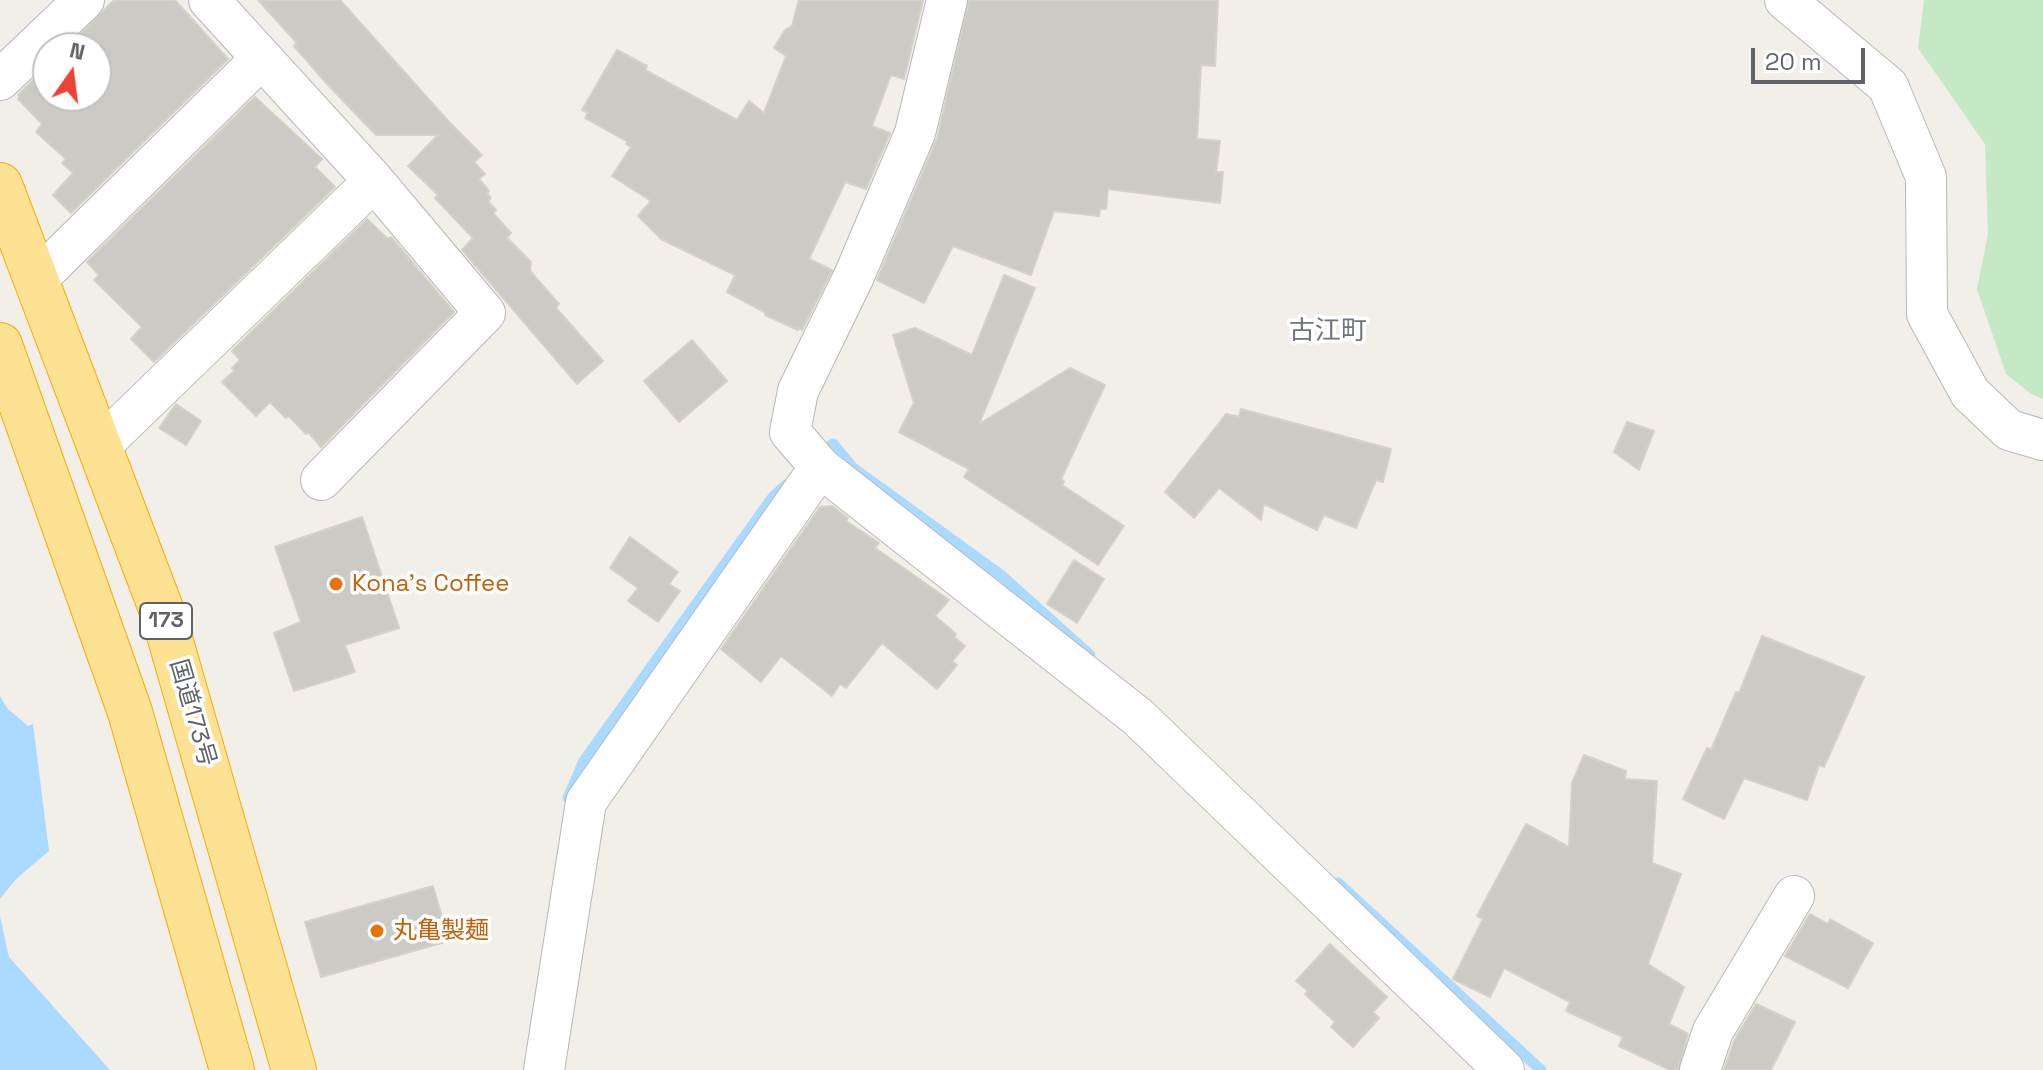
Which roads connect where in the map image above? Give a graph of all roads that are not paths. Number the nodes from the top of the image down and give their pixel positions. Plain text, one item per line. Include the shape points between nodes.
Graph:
1 (84, 0) edge
2 (209, 0) edge
3 (947, 0) edge
4 (1785, 0) edge
5 (261, 59) junction
6 (0, 80) edge
7 (374, 181) junction
8 (0, 185) edge
9 (37, 279) junction
10 (0, 345) edge
11 (2043, 440) edge
12 (100, 446) junction
13 (820, 467) junction
14 (321, 480) dead end
15 (1794, 896) dead end
16 (232, 1070) edge
17 (294, 1070) edge
18 (544, 1070) edge
19 (1504, 1070) edge
20 (1700, 1070) edge

1 - 6 street
2 - 5 street
3 - 13 street via 915,133 798,391 790,432
4 - 11 street via 1888,86 1926,177 1927,314 1970,393 2009,430
5 - 7 street
5 - 9 street
7 - 12 street
7 - 14 street via 485,313
8 - 9 highway, 国道173号 / 173
9 - 12 highway, 国道173号 / 173
10 - 16 highway, 173 via 130,712
12 - 17 highway, 国道173号 / 173 via 163,614
13 - 18 street via 586,802
13 - 19 street via 1138,717
15 - 20 street via 1713,1031

